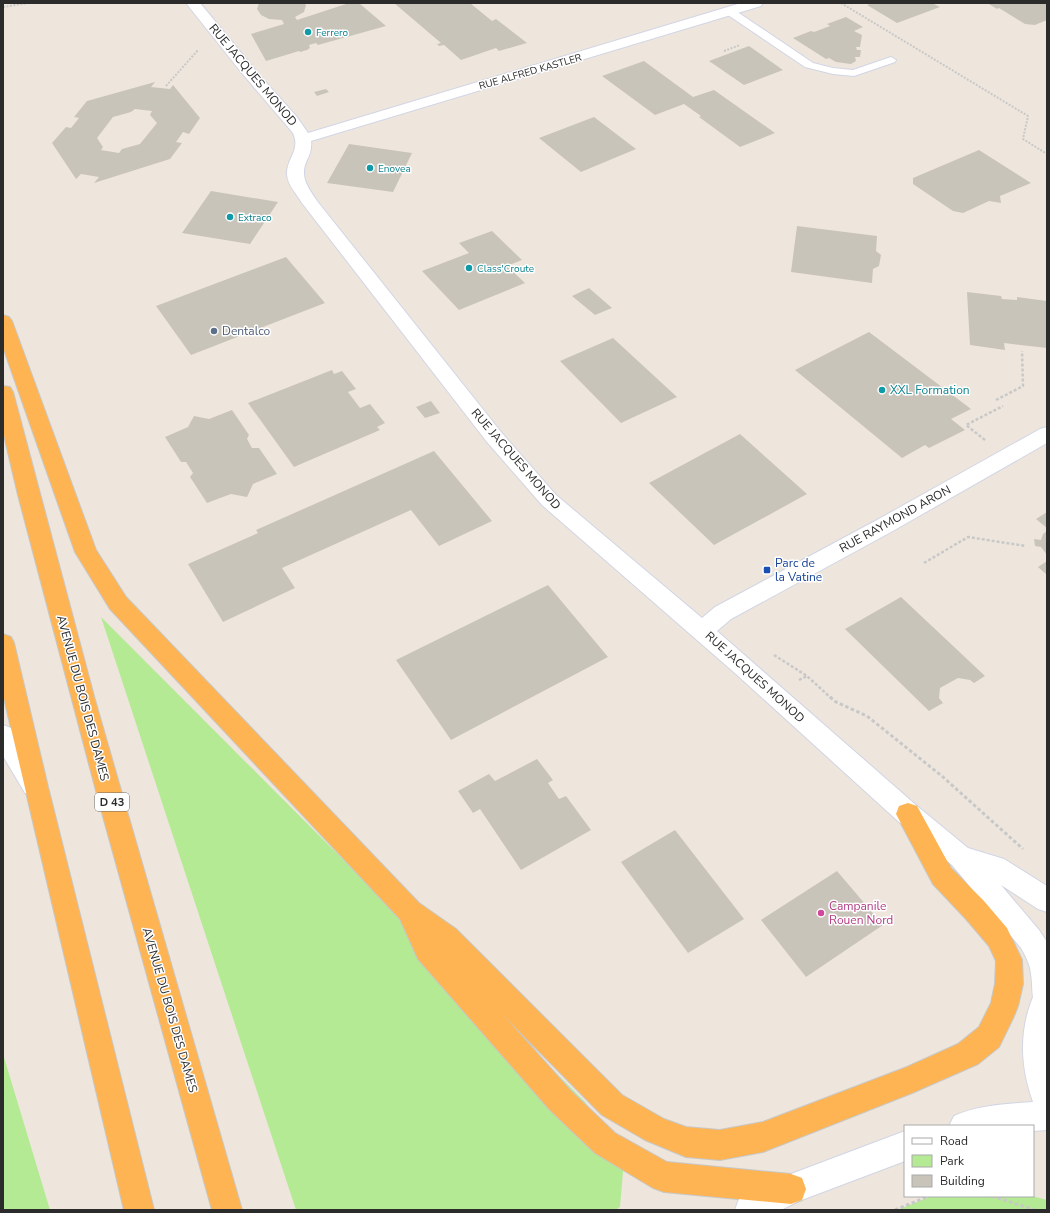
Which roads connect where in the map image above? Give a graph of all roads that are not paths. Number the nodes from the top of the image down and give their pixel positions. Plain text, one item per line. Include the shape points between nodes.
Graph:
1 (193, 3) edge
2 (756, 3) edge
3 (729, 11) junction
4 (891, 60) dead end
5 (303, 139) junction
6 (3, 321) edge
7 (3, 392) edge
8 (1047, 434) edge
9 (702, 630) junction
10 (3, 643) edge
11 (3, 735) edge
12 (36, 787) junction
13 (908, 814) junction
14 (961, 857) junction
15 (1047, 900) edge
16 (409, 910) junction
17 (1046, 998) edge
18 (1047, 1100) edge
19 (1047, 1115) edge
20 (969, 1125) edge
21 (904, 1146) edge
22 (791, 1189) junction
23 (139, 1210) edge
24 (227, 1210) edge
25 (750, 1210) edge

1 - 5 street, RUE JACQUES MONOD via 299,130
2 - 3 street, RUE ALFRED KASTLER
3 - 4 lane via 809,65 854,73
3 - 5 street, RUE ALFRED KASTLER
5 - 9 street, RUE JACQUES MONOD via 303,153 295,174 298,185 494,437 549,500
6 - 16 highway via 86,552 118,603
7 - 24 highway, AVENUE DU BOIS DES DAMES / D 43 via 86,709
8 - 9 street, RUE RAYMOND ARON via 740,603
9 - 13 street, RUE JACQUES MONOD
10 - 12 highway
11 - 12 street
12 - 23 highway
13 - 14 street, RUE JACQUES MONOD
13 - 16 highway via 942,876 998,937 1009,960 1009,984 1004,1006 989,1037 968,1054 912,1079 763,1137 720,1145 686,1142 655,1130 612,1104 447,938
14 - 15 street, RUE JACQUES MONOD via 995,867
14 - 17 street, RUE JACQUES MONOD via 1030,939 1040,955
16 - 22 highway via 427,950 560,1100 605,1142 664,1177
17 - 18 street via 1036,1041 1038,1066
19 - 20 street
21 - 22 street
22 - 25 street

